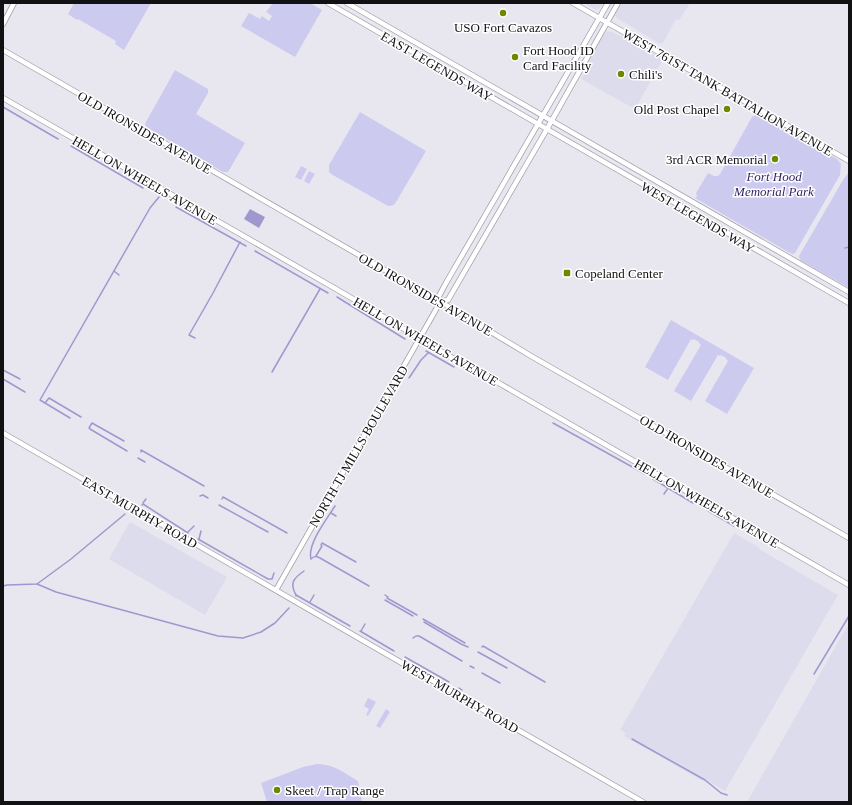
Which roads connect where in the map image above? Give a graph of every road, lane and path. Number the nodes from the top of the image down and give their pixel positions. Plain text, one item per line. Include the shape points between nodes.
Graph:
1 (14, 3) edge
2 (329, 3) edge
3 (347, 3) edge
4 (573, 3) edge
5 (608, 3) edge
6 (618, 3) edge
7 (599, 18) junction
8 (607, 23) junction
9 (3, 24) edge
10 (3, 50) edge
11 (3, 98) edge
12 (544, 116) junction
13 (552, 120) junction
14 (538, 124) junction
15 (547, 130) junction
16 (849, 161) edge
17 (849, 292) edge
18 (440, 302) junction
19 (849, 303) edge
20 (420, 339) junction
21 (3, 433) edge
22 (849, 538) edge
23 (849, 585) edge
24 (276, 590) junction
25 (643, 802) edge

1 - 9 street
2 - 14 street, EAST LEGENDS WAY
3 - 12 street, EAST LEGENDS WAY
4 - 7 street, WEST 761ST TANK BATTALION AVENUE
5 - 7 street, NORTH TJ MILLS BOULEVARD
6 - 8 street, NORTH TJ MILLS BOULEVARD
7 - 8 street, WEST 761ST TANK BATTALION AVENUE
7 - 12 street, NORTH TJ MILLS BOULEVARD
8 - 13 street, NORTH TJ MILLS BOULEVARD
8 - 16 street, WEST 761ST TANK BATTALION AVENUE
10 - 18 street, OLD IRONSIDES AVENUE
11 - 20 street, HELL ON WHEELS AVENUE
12 - 13 street, EAST LEGENDS WAY
12 - 14 street, NORTH TJ MILLS BOULEVARD
13 - 15 street, NORTH TJ MILLS BOULEVARD
13 - 17 street, WEST LEGENDS WAY
14 - 15 street, EAST LEGENDS WAY
14 - 18 street, NORTH TJ MILLS BOULEVARD via 439,296
15 - 18 street, NORTH TJ MILLS BOULEVARD via 448,300
15 - 19 street, WEST LEGENDS WAY
18 - 20 street, NORTH TJ MILLS BOULEVARD
18 - 22 street, OLD IRONSIDES AVENUE
20 - 23 street, HELL ON WHEELS AVENUE
20 - 24 street, NORTH TJ MILLS BOULEVARD
21 - 24 street, EAST MURPHY ROAD
24 - 25 street, WEST MURPHY ROAD

